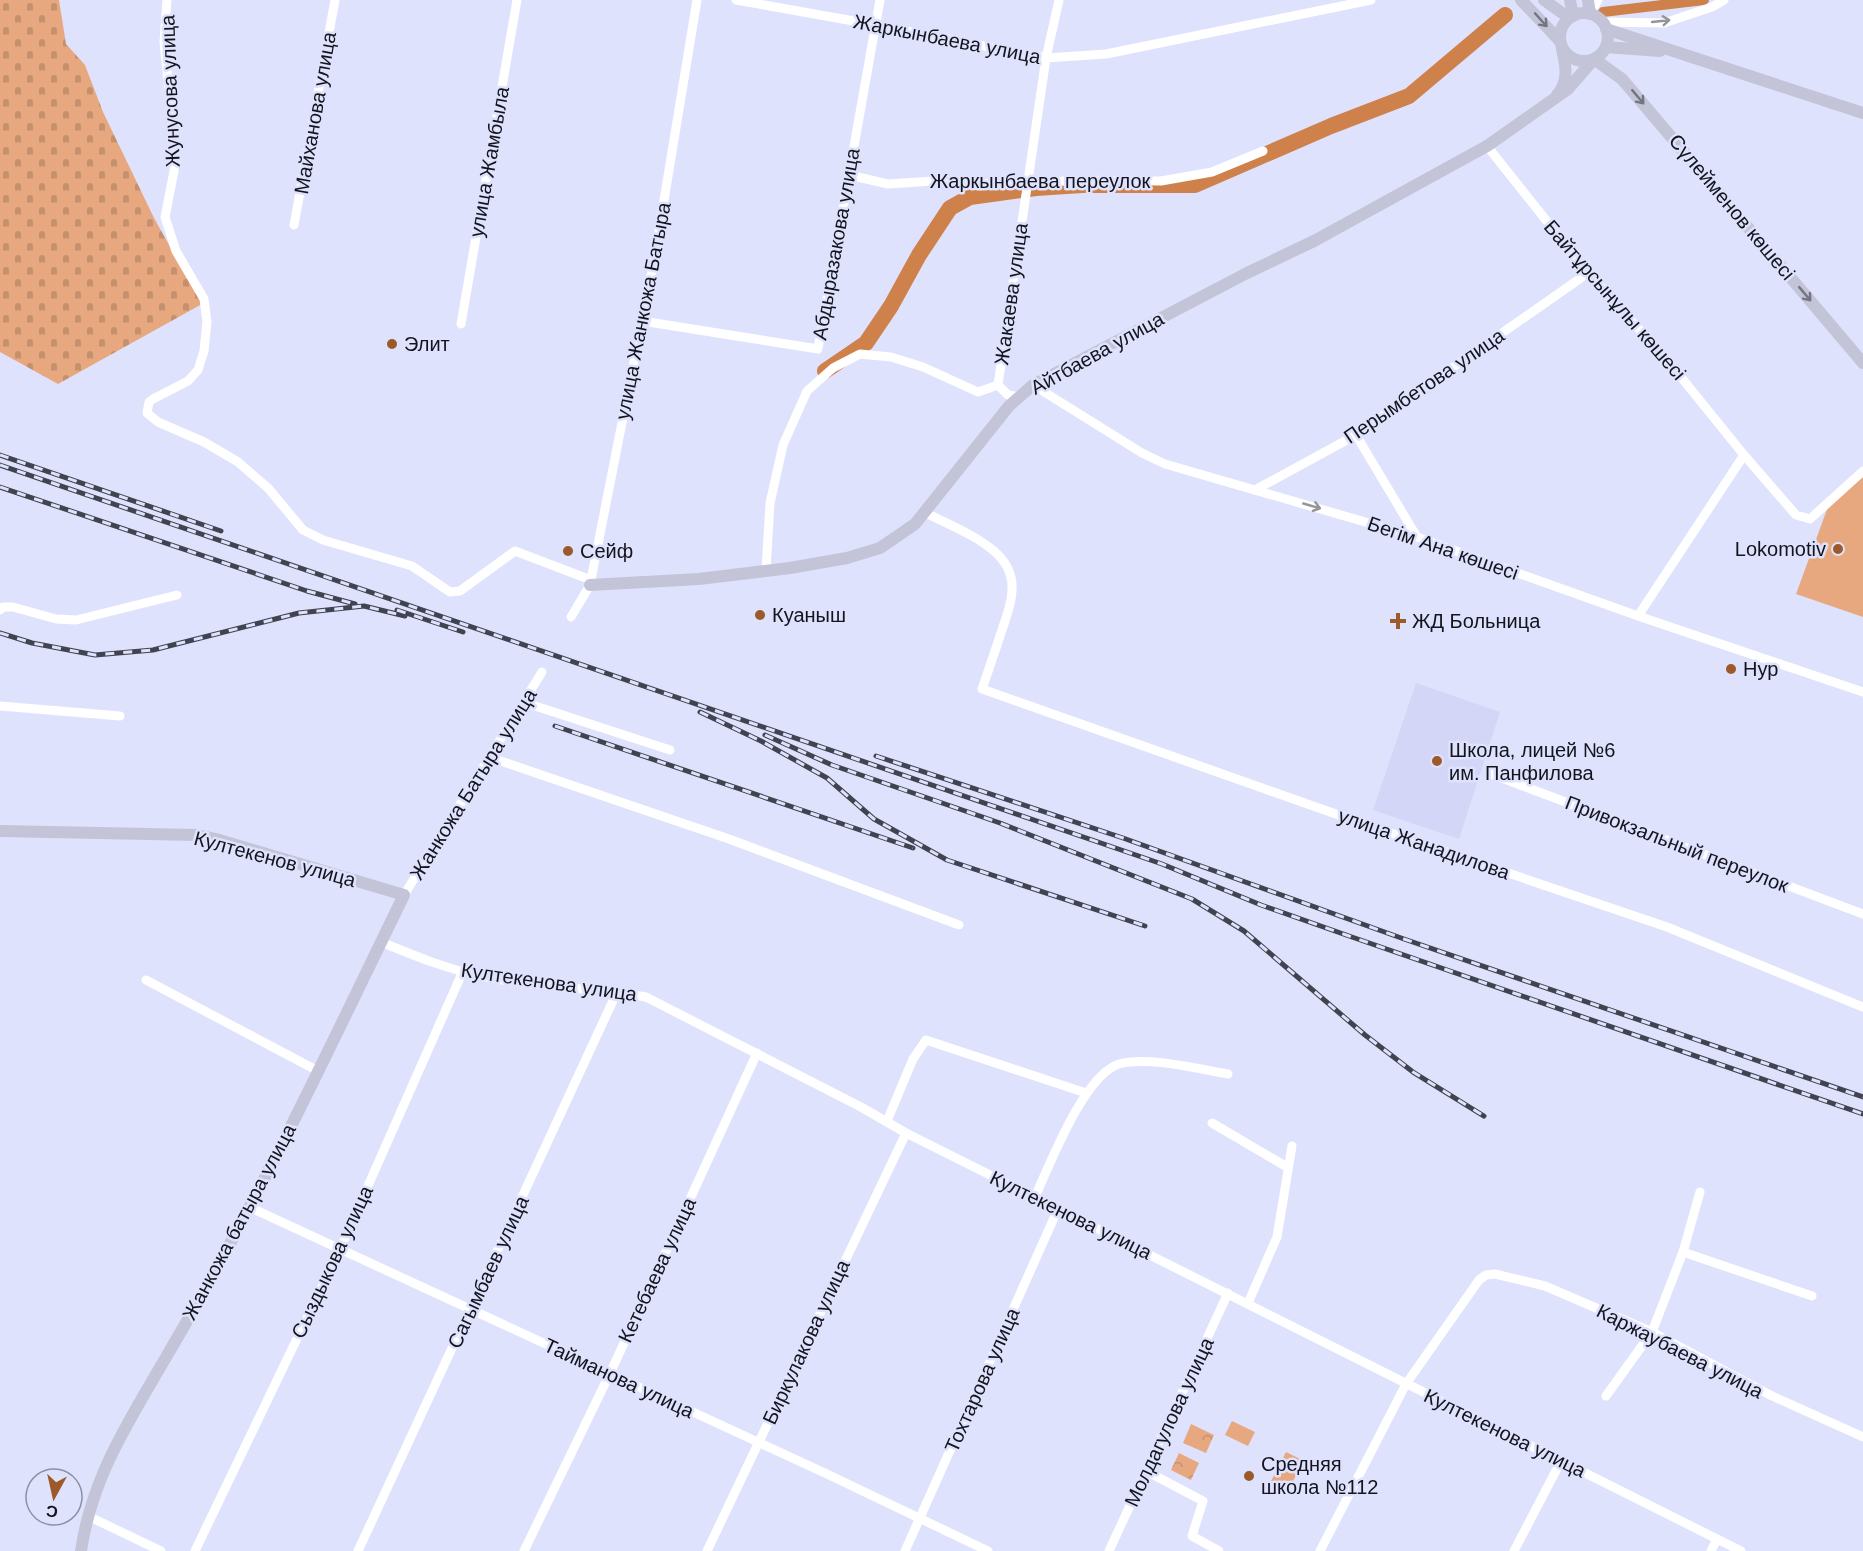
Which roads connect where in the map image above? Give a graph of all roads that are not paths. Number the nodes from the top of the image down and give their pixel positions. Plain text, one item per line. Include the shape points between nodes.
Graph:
1 (167, 0) edge
2 (335, 0) edge
3 (517, 0) edge
4 (696, 0) edge
5 (735, 0) edge
6 (880, 0) edge
7 (1059, 0) edge
8 (1371, 0) edge
9 (1521, 0) edge
10 (1544, 0) edge
11 (1570, 0) edge
12 (1588, 0) edge
13 (1598, 0) edge
14 (1724, 0) edge
15 (1590, 14) junction
16 (1571, 17) junction
17 (876, 25) junction
18 (1604, 26) junction
19 (1561, 45) junction
20 (1606, 47) junction
21 (1682, 52) junction
22 (1046, 58) junction
23 (1594, 59) junction
24 (1550, 103) junction
25 (1863, 113) edge
26 (1487, 146) junction
27 (1263, 151) dead end
28 (849, 175) junction
29 (1026, 185) junction
30 (294, 225) dead end
31 (1588, 273) junction
32 (642, 321) junction
33 (461, 324) dead end
34 (1863, 363) edge
35 (998, 385) junction
36 (1033, 385) junction
37 (1020, 397) junction
38 (1356, 435) junction
39 (1743, 455) junction
40 (1863, 471) edge
41 (1255, 490) junction
42 (924, 512) junction
43 (1417, 537) junction
44 (766, 570) junction
45 (590, 583) junction
46 (177, 595) dead end
47 (0, 610) edge
48 (1638, 616) junction
49 (572, 617) dead end
50 (542, 672) dead end
51 (1863, 692) edge
52 (523, 702) junction
53 (0, 706) edge
54 (120, 716) dead end
55 (670, 750) dead end
56 (489, 758) junction
57 (1491, 774) dead end
58 (0, 831) edge
59 (404, 895) junction
60 (1863, 914) edge
61 (959, 925) dead end
62 (381, 942) junction
63 (463, 971) junction
64 (146, 980) dead end
65 (617, 992) junction
66 (1863, 1007) edge
67 (757, 1053) junction
68 (318, 1071) junction
69 (1228, 1074) dead end
70 (1086, 1093) junction
71 (887, 1121) junction
72 (1212, 1123) dead end
73 (906, 1133) junction
74 (1292, 1146) dead end
75 (1287, 1167) junction
76 (1700, 1192) dead end
77 (1035, 1197) junction
78 (249, 1207) junction
79 (1058, 1209) junction
80 (340, 1249) junction
81 (1683, 1252) junction
82 (1228, 1293) junction
83 (1812, 1296) dead end
84 (1248, 1303) junction
85 (471, 1310) junction
86 (1652, 1332) junction
87 (610, 1374) junction
88 (1406, 1384) junction
89 (1606, 1396) dead end
90 (1863, 1437) edge
91 (759, 1443) junction
92 (1561, 1461) junction
93 (1146, 1471) junction
94 (88, 1516) junction
95 (920, 1518) junction
96 (1717, 1539) junction
97 (81, 1551) edge
98 (161, 1551) edge
99 (195, 1551) edge
100 (358, 1551) edge
101 (524, 1551) edge
102 (707, 1551) edge
103 (905, 1551) edge
104 (988, 1551) edge
105 (1109, 1551) edge
106 (1219, 1551) edge
107 (1320, 1551) edge
108 (1514, 1551) edge
109 (1711, 1551) edge
110 (1741, 1551) edge

1 - 45 street, Жунусова улица via 164,42 176,160 165,218 176,251 204,299 207,322 198,370 188,381 149,402 147,413 238,462 268,488 303,530 323,540 412,566 450,592 460,591 515,551
2 - 30 street, Майханова улица
3 - 33 street, улица Жамбыла
4 - 32 street, улица Жанкожа Батыра
5 - 17 street, Жаркынбаева улица
6 - 17 street, Абдыразакова улица
7 - 22 street, Жакаева улица
8 - 22 street, Жаркынбаева улица via 1106,54
9 -> 19 street
10 - 16 street
11 - 16 street
12 - 15 street
13 - 15 street
18 -> 14 street via 1664,22
15 - 16 street
15 - 18 street
16 - 19 street via 1561,29
17 - 22 street, Жаркынбаева улица
17 - 28 street, Абдыразакова улица
18 - 20 street
18 - 21 street
19 - 23 street via 1579,61
19 - 24 street via 1566,76
20 - 21 street
20 - 23 street
21 - 25 street
22 - 29 street, Жакаева улица
23 - 24 street, Айтбаева улица
23 -> 34 street, Сүлейменов көшесі via 1622,78
24 - 26 street, Айтбаева улица
26 - 31 street, Байтұрсынұлы көшесі
26 - 36 street, Айтбаева улица via 1314,241
27 - 29 street, Жаркынбаева переулок via 1212,172 1161,181 1074,180
28 - 29 street, Жаркынбаева переулок via 888,184 934,181
28 - 32 street, Абдыразакова улица via 818,349
29 - 35 street, Жакаева улица
31 - 38 street, Перымбетова улица
31 - 39 street, Байтұрсынұлы көшесі via 1668,361
32 - 45 street, улица Жанкожа Батыра
35 - 37 street, Жакаева улица via 1008,395
35 - 44 street via 978,392 891,357 860,354 833,368 807,391 783,445 770,503
36 - 37 street, Айтбаева улица
36 - 41 street, Бегім Ана көшесі via 1165,464
37 - 42 street, Айтбаева улица
38 - 41 street, Перымбетова улица
38 - 43 street
39 - 40 street, Байтұрсынұлы көшесі via 1796,515 1809,519
39 - 48 street
41 -> 43 street, Бегім Ана көшесі
42 - 44 street, Айтбаева улица via 906,532 866,553
42 - 66 street, улица Жанадилова via 992,550 1002,559 1013,585 1012,602 982,690 1667,927
43 - 48 street, Бегім Ана көшесі
44 - 45 street, Айтбаева улица via 699,579
45 - 49 street, улица Жанкожа Батыра
46 - 47 street via 76,620 56,619 13,607
48 - 51 street, Бегім Ана көшесі
50 - 52 street, Жанкожа Батыра улица
52 - 55 street
52 - 56 street, Жанкожа Батыра улица
53 - 54 street
56 - 59 street, Жанкожа Батыра улица
56 - 61 street via 729,838
57 - 60 street, Привокзальный переулок
58 - 59 street, Култекенов улица via 197,835
59 - 62 street, Жанкожа батыра улица
62 - 63 street, Култекенова улица
62 - 68 street, Жанкожа батыра улица
63 - 65 street, Култекенова улица
63 - 80 street, Сыздыкова улица
64 - 68 street
65 - 67 street, Култекенова улица via 646,997
65 - 85 street, Сагымбаев улица
67 - 71 street, Култекенова улица
67 - 87 street, Кетебаева улица
68 - 78 street, Жанкожа батыра улица
69 - 70 street via 1150,1061 1119,1064 1101,1073
70 - 71 street via 926,1040 913,1059
70 - 77 street
71 - 73 street, Култекенова улица
72 - 75 street
73 - 77 street, Култекенова улица
73 - 91 street, Биркулакова улица
74 - 75 street
75 - 84 street via 1277,1237
76 - 81 street
77 - 79 street, Култекенова улица
78 - 80 street, Тайманова улица
78 - 94 street, Жанкожа батыра улица via 127,1425 98,1482
79 - 82 street, Култекенова улица
79 - 95 street, Тохтарова улица
80 - 85 street, Тайманова улица
80 - 99 street, Сыздыкова улица
81 - 83 street
81 - 86 street
82 - 84 street, Култекенова улица
82 - 93 street, Молдагулова улица
84 - 88 street, Култекенова улица
85 - 87 street, Тайманова улица
85 - 100 street, Сагымбаев улица
86 - 88 street, Каржаубаева улица via 1545,1286 1486,1275
86 - 89 street
86 - 90 street, Каржаубаева улица via 1770,1395
87 - 91 street, Тайманова улица
87 - 101 street, Кетебаева улица
88 - 92 street, Култекенова улица
88 - 107 street
91 - 95 street, Тайманова улица
91 - 102 street, Биркулакова улица
92 - 96 street, Култекенова улица
92 - 108 street
93 - 105 street, Молдагулова улица
93 - 106 street via 1203,1501 1192,1536
94 - 97 street, Жанкожа батыра улица
94 - 98 street
95 - 103 street, Тохтарова улица
95 - 104 street, Тайманова улица
96 - 109 street
96 - 110 street, Култекенова улица

